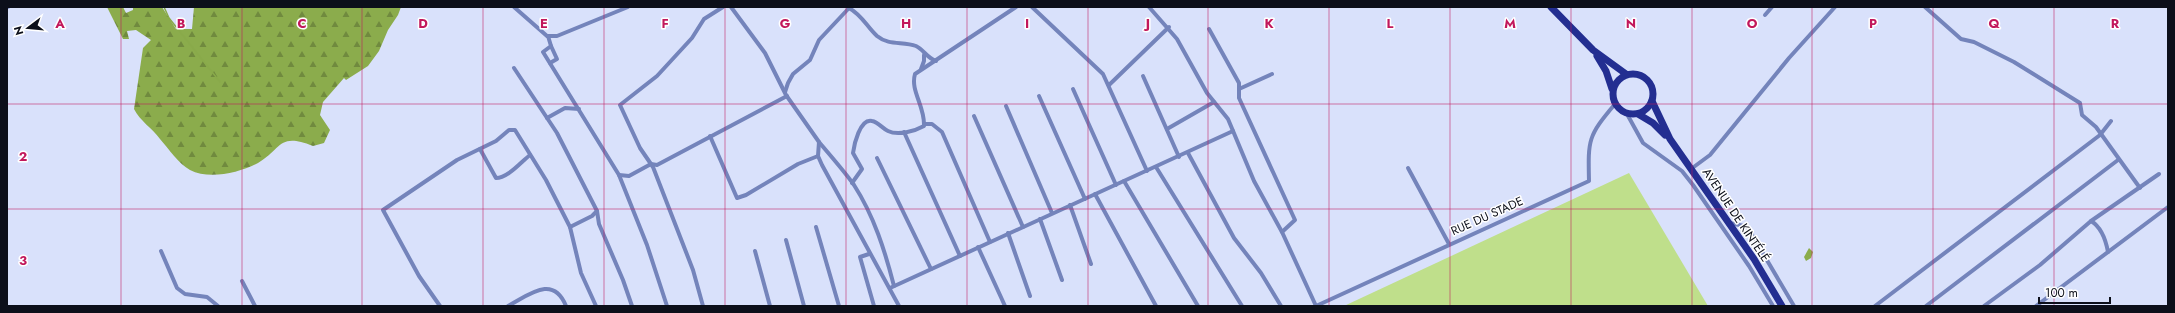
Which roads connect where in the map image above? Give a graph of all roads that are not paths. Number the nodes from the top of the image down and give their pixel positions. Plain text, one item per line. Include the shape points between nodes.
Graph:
1 (514, 7) edge
2 (628, 7) edge
3 (724, 7) edge
4 (731, 7) edge
5 (1016, 7) edge
6 (1032, 7) edge
7 (1149, 7) edge
8 (1551, 7) edge
9 (1772, 7) edge
10 (1834, 7) edge
11 (1925, 7) edge
12 (849, 8) edge
13 (1765, 15) dead end
14 (1168, 28) junction
15 (1210, 29) dead end
16 (548, 36) junction
17 (551, 46) junction
18 (1594, 50) junction
19 (924, 54) junction
20 (936, 61) junction
21 (550, 63) junction
22 (514, 68) dead end
23 (921, 70) junction
24 (1272, 74) dead end
25 (1626, 74) junction
26 (1143, 76) dead end
27 (1109, 85) junction
28 (1073, 88) dead end
29 (1239, 89) junction
30 (1612, 89) junction
31 (786, 94) junction
32 (1039, 96) dead end
33 (1652, 101) junction
34 (1214, 102) junction
35 (1615, 104) junction
36 (1006, 106) dead end
37 (579, 109) junction
38 (1627, 114) junction
39 (1638, 114) junction
40 (974, 116) dead end
41 (547, 118) junction
42 (2111, 121) dead end
43 (924, 124) junction
44 (1167, 129) junction
45 (1233, 131) junction
46 (904, 132) junction
47 (2100, 135) junction
48 (710, 136) junction
49 (1670, 139) junction
50 (819, 142) junction
51 (480, 149) junction
52 (1188, 153) junction
53 (530, 155) junction
54 (818, 156) junction
55 (1179, 156) junction
56 (877, 158) dead end
57 (2118, 160) junction
58 (651, 164) junction
59 (657, 165) junction
60 (1156, 167) junction
61 (1408, 168) dead end
62 (1691, 168) junction
63 (654, 171) junction
64 (1147, 171) junction
65 (2159, 174) dead end
66 (619, 175) junction
67 (1124, 181) junction
68 (852, 183) junction
69 (1116, 185) junction
70 (2140, 188) junction
71 (1095, 194) junction
72 (1085, 199) junction
73 (1070, 205) junction
74 (2168, 207) edge
75 (597, 211) junction
76 (1052, 213) junction
77 (1040, 219) junction
78 (2091, 221) junction
79 (1729, 223) junction
80 (570, 227) junction
81 (816, 227) dead end
82 (1023, 227) junction
83 (1282, 232) junction
84 (1008, 234) junction
85 (786, 240) dead end
86 (990, 242) junction
87 (1449, 244) junction
88 (978, 247) junction
89 (161, 251) dead end
90 (755, 251) dead end
91 (2108, 252) junction
92 (869, 254) junction
93 (960, 256) junction
94 (1091, 264) dead end
95 (932, 269) junction
96 (1062, 280) dead end
97 (242, 281) dead end
98 (892, 287) junction
99 (1030, 296) dead end
100 (218, 306) edge
101 (255, 306) edge
102 (440, 306) edge
103 (508, 306) edge
104 (566, 306) edge
105 (596, 306) edge
106 (632, 306) edge
107 (667, 306) edge
108 (703, 306) edge
109 (770, 306) edge
110 (804, 306) edge
111 (839, 306) edge
112 (874, 306) edge
113 (900, 306) edge
114 (1004, 306) edge
115 (1156, 306) edge
116 (1198, 306) edge
117 (1242, 306) edge
118 (1281, 306) edge
119 (1316, 306) edge
120 (1773, 306) edge
121 (1782, 306) edge
122 (1794, 306) edge
123 (1875, 306) edge
124 (1926, 306) edge
125 (1984, 306) edge
126 (2036, 306) edge

1 - 16 street
2 - 16 street via 567,34
3 - 58 street via 704,19 692,38 657,76 620,105 640,148
4 - 31 street via 765,53
5 - 20 street
6 - 27 street via 1103,74
7 - 14 street
8 - 18 main road, AVENUE DE KINTÉLÉ
9 - 13 street
10 - 62 street via 1710,156
11 - 47 street via 1961,39 1974,42 2014,62 2080,103 2082,115 2096,127
12 - 19 street via 859,14 877,36 886,42 915,46
12 - 31 street via 815,45 810,60 793,74
14 - 27 street
14 - 34 street
15 - 29 street via 1238,79
16 - 17 street
17 - 21 street via 557,59
17 - 21 street via 543,52
18 - 25 main road, AVENUE DE KINTÉLÉ
18 - 30 main road, AVENUE DE KINTÉLÉ via 1606,71
19 - 20 street
19 - 23 street
20 - 23 street
21 - 37 street
22 - 41 street
23 - 43 street via 913,81 924,113
24 - 29 street
25 - 30 main road
25 - 33 main road, AVENUE DE KINTÉLÉ via 1633,73 1647,79 1653,94
26 - 44 street
27 - 64 street
28 - 69 street
29 - 83 street via 1239,98 1295,220
30 - 35 main road, AVENUE DE KINTÉLÉ
31 - 48 street via 768,108
31 - 50 street
32 - 72 street
33 - 39 main road
33 - 49 main road, AVENUE DE KINTÉLÉ
34 - 44 street
34 - 45 street via 1228,119
35 - 38 main road
35 - 87 street, RUE DU STADE via 1591,137 1589,181
36 - 76 street
37 - 41 street via 565,108
37 - 66 street
38 - 39 main road
38 - 120 street via 1643,142 1682,171 1697,190
39 - 49 main road, AVENUE DE KINTÉLÉ via 1653,123
40 - 82 street
41 - 75 street
42 - 47 street
43 - 46 street via 919,129
43 - 86 street via 932,124 942,132
44 - 55 street
45 - 52 street
45 - 83 street via 1254,181
46 - 68 street via 888,131 869,120 864,124 853,153 862,169
46 - 93 street
47 - 57 street
47 - 123 street
48 - 54 street via 737,198 798,164
48 - 59 street
49 - 62 main road, AVENUE DE KINTÉLÉ
50 - 54 street
50 - 68 street
51 - 53 street via 509,130 514,130
51 - 53 street via 496,178 515,168
51 - 102 street via 447,166 383,210 418,276
52 - 55 street
52 - 118 street via 1234,238 1261,273
53 - 80 street
54 - 92 street
55 - 60 street
56 - 95 street
57 - 70 street
57 - 124 street
58 - 59 street
58 - 63 street
58 - 66 street via 629,176
59 - 63 street
60 - 64 street
60 - 117 street
61 - 87 street
62 - 79 main road, AVENUE DE KINTÉLÉ
63 - 108 street via 693,270
64 - 67 street
65 - 70 street
66 - 107 street via 647,245
67 - 69 street
67 - 116 street
68 - 98 street via 874,224 888,258
69 - 71 street
70 - 78 street
71 - 72 street
71 - 115 street
72 - 73 street
73 - 76 street
73 - 94 street
74 - 91 street
75 - 80 street
75 - 106 street via 599,224
76 - 77 street
77 - 82 street
77 - 96 street
78 - 91 street via 2101,233
78 - 125 street via 2040,265
79 - 121 main road, AVENUE DE KINTÉLÉ
79 - 122 street via 1748,228
80 - 105 street via 580,268
81 - 111 street
82 - 84 street
83 - 119 street
84 - 86 street
84 - 99 street
85 - 110 street
86 - 88 street
87 - 119 street, RUE DU STADE
88 - 93 street
88 - 114 street
89 - 100 street via 177,288 185,294 207,297
90 - 109 street
91 - 126 street
92 - 98 street
92 - 112 street via 860,257
93 - 95 street
95 - 98 street
97 - 101 street
98 - 113 street
103 - 104 street via 541,288 560,294

